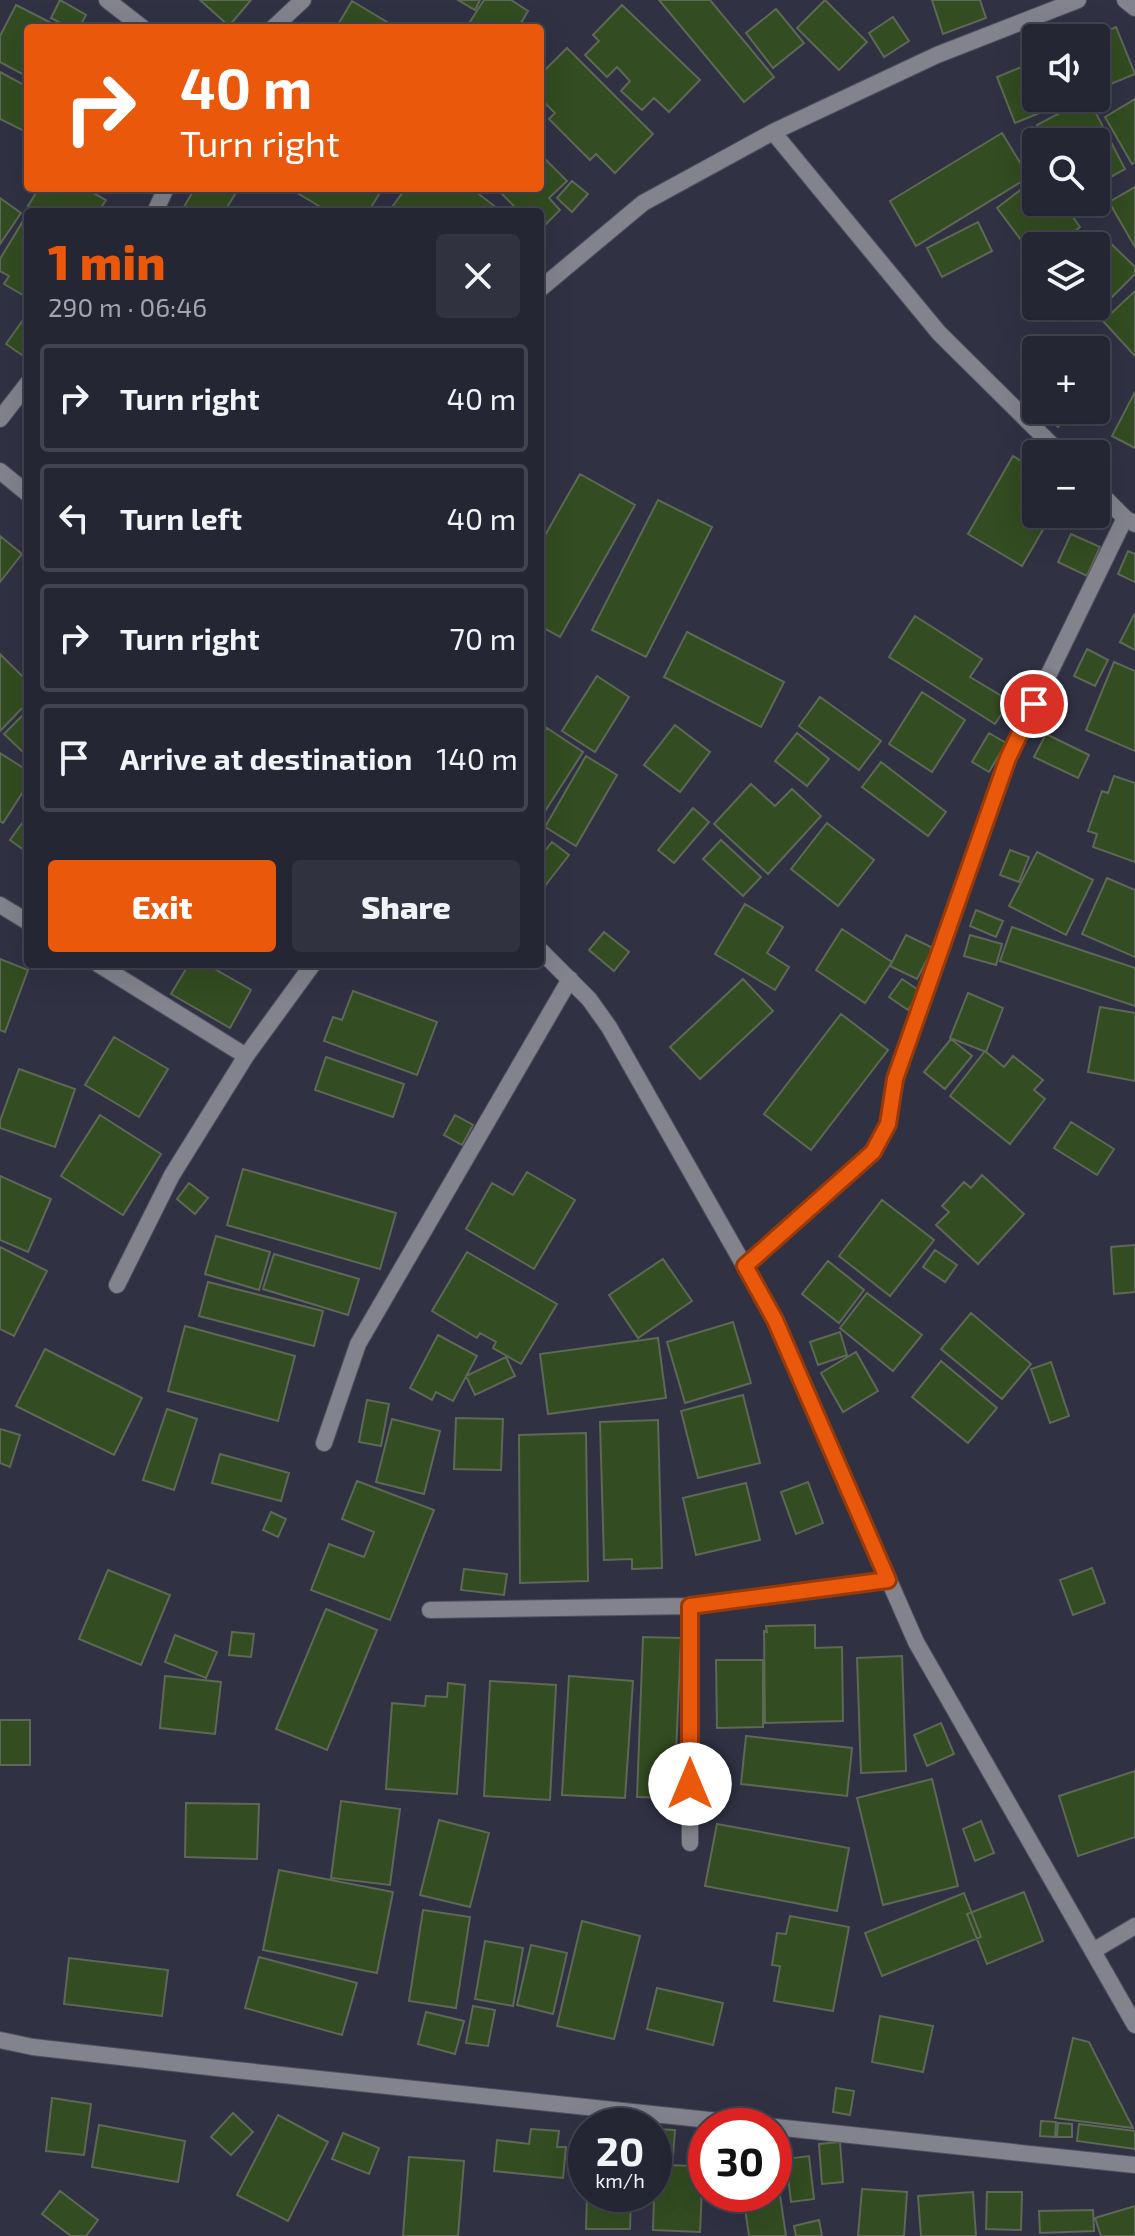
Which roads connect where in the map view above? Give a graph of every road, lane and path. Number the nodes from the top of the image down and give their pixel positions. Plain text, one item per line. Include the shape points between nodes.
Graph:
1 (107, 0) edge
2 (303, 0) edge
3 (1078, 0) edge
4 (1125, 0) edge
5 (1135, 8) edge
6 (138, 24) edge
7 (277, 24) edge
8 (773, 132) junction
9 (544, 286) edge
10 (24, 388) edge
11 (0, 419) edge
12 (1047, 440) edge
13 (0, 471) edge
14 (24, 491) edge
15 (1110, 502) edge
16 (1130, 521) edge
17 (0, 905) edge
18 (24, 920) edge
19 (544, 954) edge
20 (104, 968) edge
21 (310, 968) edge
22 (570, 979) junction
23 (246, 1056) junction
24 (745, 1266) junction
25 (117, 1285) dead end
26 (324, 1443) dead end
27 (888, 1580) junction
28 (690, 1606) junction
29 (430, 1610) dead end
30 (690, 1843) dead end
31 (1135, 1926) edge
32 (1093, 1951) junction
33 (1135, 2025) edge
34 (0, 2040) edge
35 (1135, 2165) edge

1 - 6 street
2 - 7 street
3 - 8 street via 937,55
4 - 5 street
8 - 9 street via 643,203
8 - 12 street via 939,333
10 - 11 street
13 - 14 street
15 - 16 street
16 - 24 street via 1008,758 895,1079 888,1124 873,1152
17 - 18 street
19 - 22 street
20 - 23 street
21 - 23 street
22 - 24 street via 609,1027
22 - 26 street via 358,1344
23 - 25 street via 172,1175
24 - 27 street via 775,1320
27 - 28 street
27 - 32 street via 916,1642
28 - 29 street
28 - 30 street
31 - 32 street
32 - 33 street
34 - 35 street via 226,2069

